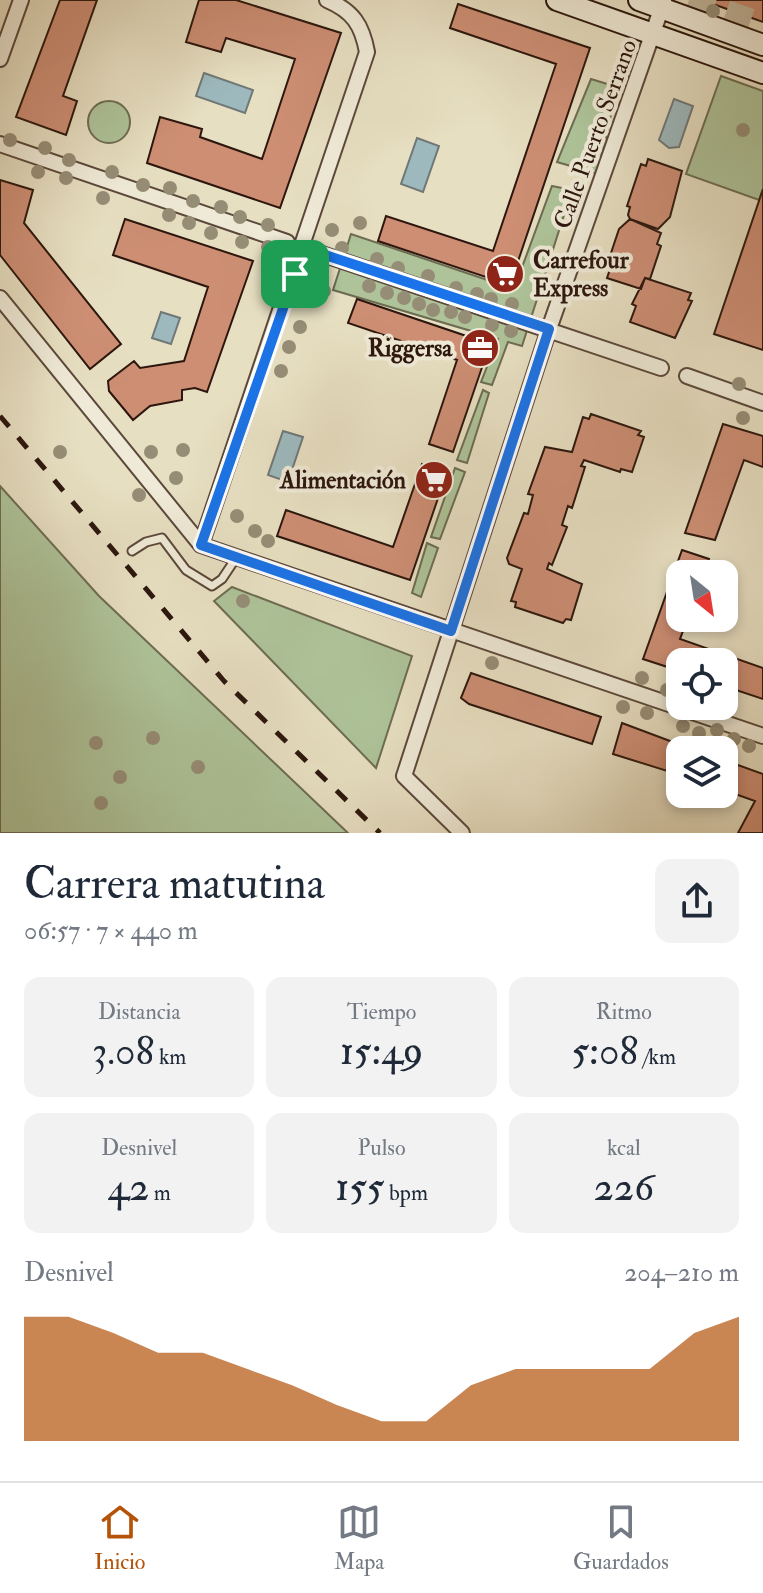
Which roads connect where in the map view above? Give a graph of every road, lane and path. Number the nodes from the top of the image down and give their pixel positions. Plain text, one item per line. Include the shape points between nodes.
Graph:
1 (21, 0) edge
2 (327, 0) edge
3 (557, 0) edge
4 (639, 0) edge
5 (663, 4) edge
6 (654, 35) junction
7 (763, 45) edge
8 (0, 59) edge
9 (763, 73) edge
10 (0, 144) edge
11 (287, 242) dead end
12 (304, 248) junction
13 (0, 298) edge
14 (549, 329) junction
15 (661, 368) dead end
16 (687, 376) dead end
17 (763, 403) edge
18 (201, 545) junction
19 (132, 551) dead end
20 (236, 558) junction
21 (451, 631) junction
22 (763, 736) edge
23 (462, 833) edge

1 - 8 street
2 - 12 street via 353,15 367,52
3 - 6 main road
4 - 5 main road
5 - 6 street, Calle Puerto Serrano
5 - 7 main road
6 - 9 main road
6 - 14 street, Calle Puerto Serrano
10 - 11 street
12 - 14 street
12 - 18 street
13 - 18 street
14 - 15 street
14 - 21 street, Calle Puerto Serrano
16 - 17 street
18 - 20 street
19 - 20 lane via 162,538 186,570 212,586
20 - 21 street
21 - 22 street
21 - 23 street, Calle Puerto Serrano via 404,776

